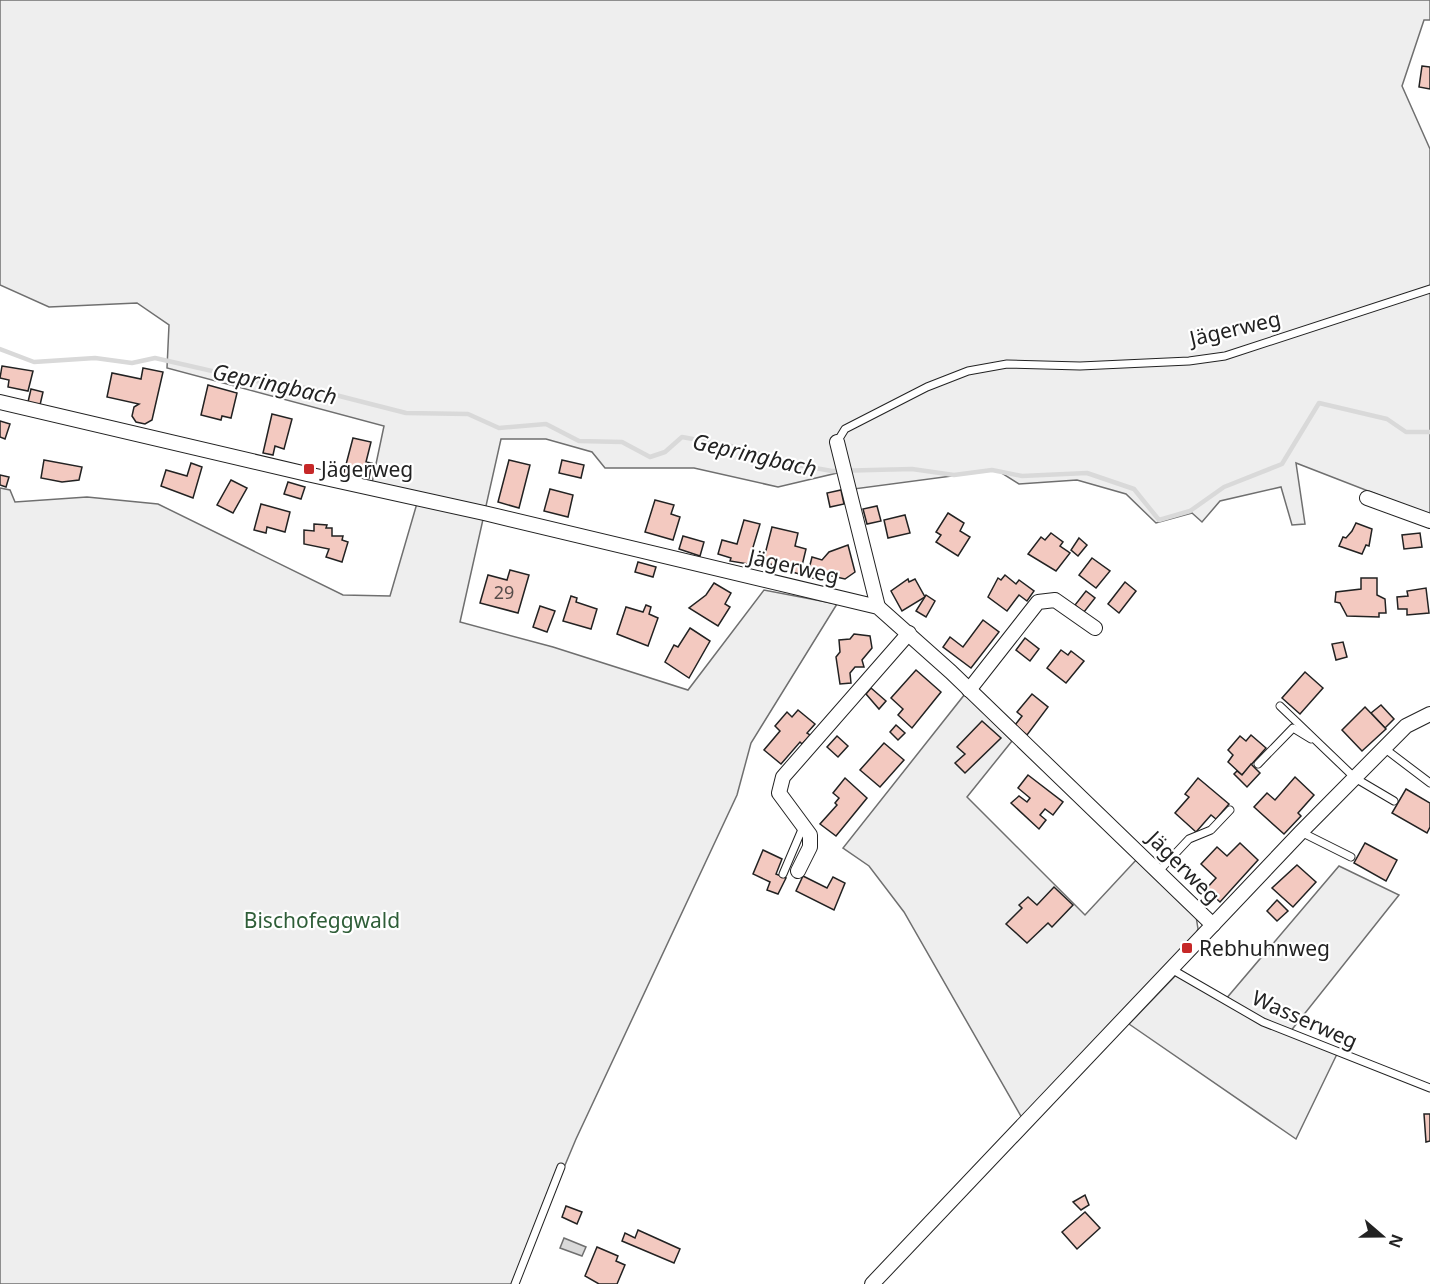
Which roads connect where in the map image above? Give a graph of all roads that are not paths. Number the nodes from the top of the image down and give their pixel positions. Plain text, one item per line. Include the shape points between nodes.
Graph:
1 (1430, 289) edge
2 (0, 402) edge
3 (837, 442) joint
4 (1367, 498) dead end
5 (1430, 521) edge
6 (878, 607) junction
7 (1095, 628) dead end
8 (909, 633) junction
9 (969, 690) junction
10 (1280, 706) dead end
11 (1430, 714) edge
12 (1316, 740) junction
13 (1384, 748) junction
14 (1258, 764) dead end
15 (1355, 778) junction
16 (1430, 783) edge
17 (1394, 801) dead end
18 (1230, 810) dead end
19 (804, 825) junction
20 (1301, 832) junction
21 (1351, 857) dead end
22 (798, 871) dead end
23 (1158, 872) junction
24 (783, 874) dead end
25 (1213, 925) junction
26 (1173, 970) junction
27 (1430, 1088) edge
28 (561, 1167) dead end
29 (515, 1284) edge
30 (872, 1284) edge

1 - 3 lane, Jägerweg via 1225,356 1080,366 1007,364 968,371 927,387 845,429
2 - 6 street, Jägerweg
3 - 6 street, Jägerweg
4 - 5 street
6 - 8 street, Jägerweg
7 - 9 street via 1055,600 1038,602
8 - 9 street, Jägerweg
8 - 19 street via 783,777 779,793
9 - 23 street, Jägerweg
10 - 12 lane
11 - 13 street via 1407,726
12 - 14 lane via 1293,728
12 - 15 lane
13 - 15 street
13 - 16 lane
15 - 17 lane
15 - 20 street
18 - 23 lane via 1211,830 1189,839
19 - 22 street via 811,840
19 - 24 lane
20 - 21 lane
20 - 25 street
23 - 25 street, Jägerweg
25 - 26 street
26 - 27 lane, Wasserweg via 1263,1022
26 - 30 street
28 - 29 lane

